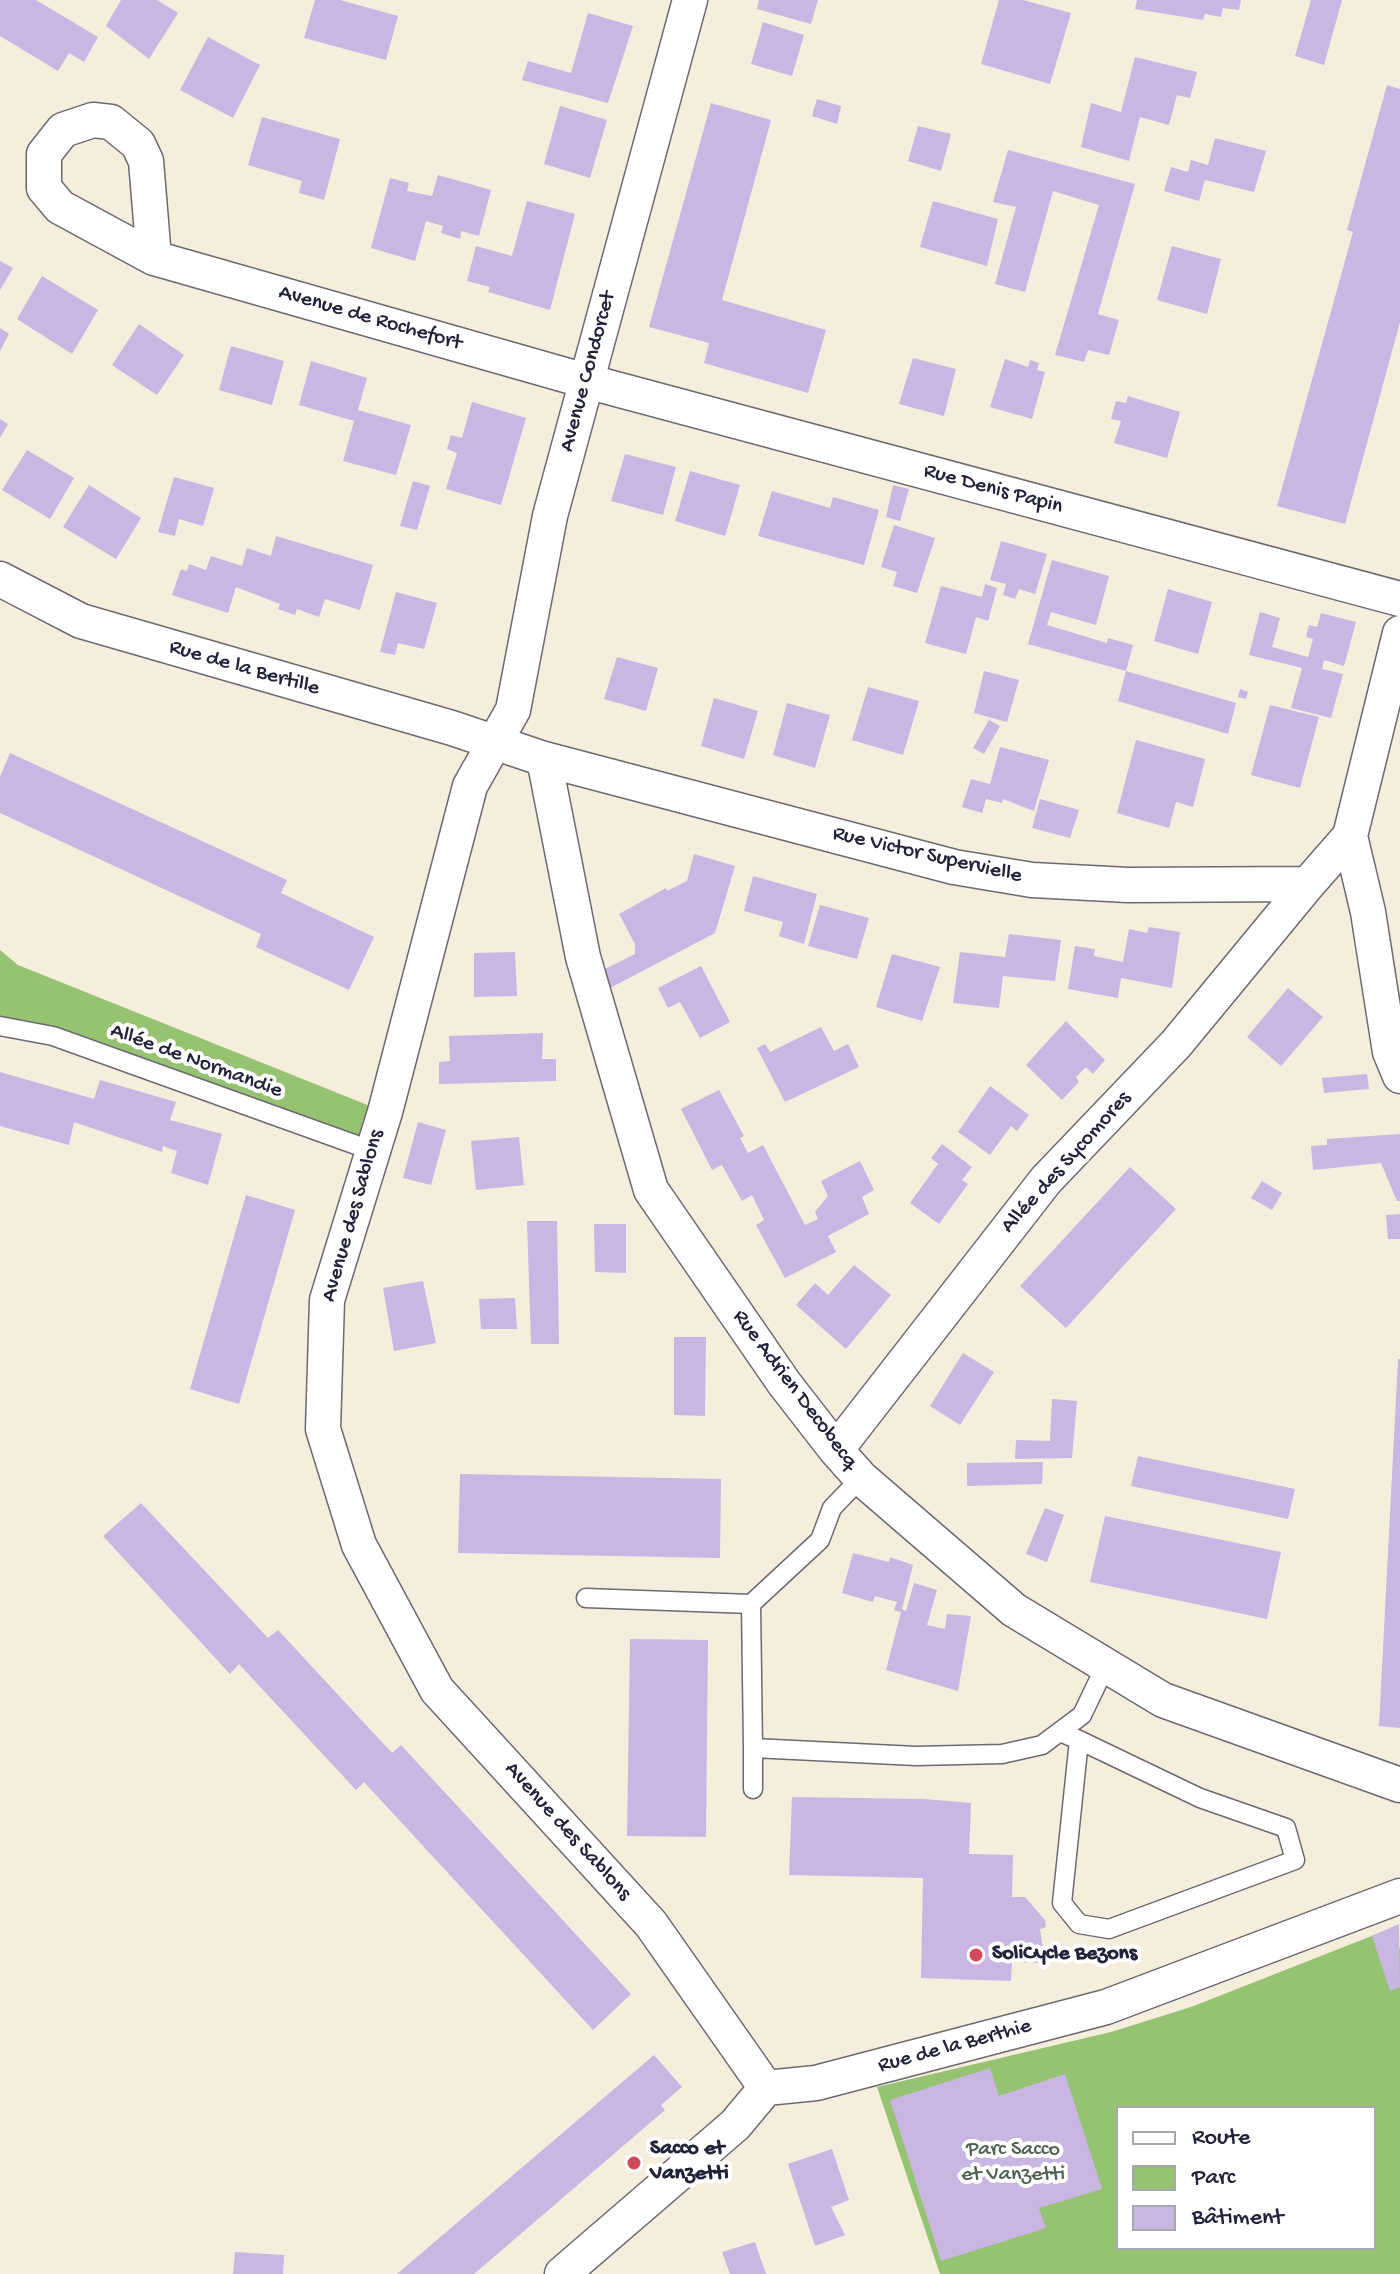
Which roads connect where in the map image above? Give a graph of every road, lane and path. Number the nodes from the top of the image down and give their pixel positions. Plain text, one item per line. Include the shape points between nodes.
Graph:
1 (690, 0) edge
2 (154, 258) dead end
3 (586, 381) junction
4 (0, 579) edge
5 (1400, 599) edge
6 (1400, 633) edge
7 (493, 744) junction
8 (544, 759) junction
9 (1350, 836) junction
10 (1308, 884) junction
11 (0, 1026) edge
12 (1400, 1076) edge
13 (373, 1151) junction
14 (836, 1450) junction
15 (861, 1478) junction
16 (586, 1598) dead end
17 (751, 1604) junction
18 (1106, 1665) junction
19 (1060, 1732) junction
20 (1079, 1740) junction
21 (753, 1748) junction
22 (1400, 1785) edge
23 (753, 1789) dead end
24 (1400, 1896) edge
25 (766, 2088) junction
26 (562, 2274) edge

1 - 3 street, Avenue Condorcet
2 - 3 street, Avenue de Rochefort
3 - 5 street, Rue Denis Papin
3 - 7 street, Avenue Condorcet via 550,516 513,710
4 - 7 street, Rue de la Bertille via 81,621
6 - 9 street
7 - 8 street, Rue Victor Supervielle
7 - 13 street, Avenue des Sablons via 470,786
8 - 10 street, Rue Victor Supervielle via 954,867 1032,880
8 - 14 street, Rue Adrien Decobecq via 583,957 651,1190
9 - 10 street
9 - 12 street via 1390,1052
10 - 14 street, Allée des Sycomores via 1176,1044 1046,1180
11 - 13 lane, Allée de Normandie via 53,1036
13 - 25 street, Avenue des Sablons via 327,1300 323,1429 359,1545 437,1690 651,1924
14 - 15 street, Rue Adrien Decobecq
15 - 17 lane via 832,1508 820,1540
15 - 18 street, Rue Adrien Decobecq via 1014,1610
16 - 17 lane
17 - 21 lane
18 - 19 lane via 1082,1715
18 - 22 street, Rue Adrien Decobecq via 1163,1700
19 - 20 lane
19 - 21 lane via 1042,1745 1002,1754 916,1756
20 - 20 lane via 1200,1798 1286,1828 1295,1860 1109,1929 1079,1924 1062,1903
21 - 23 lane
24 - 25 street, Rue de la Berthie via 1106,2007 816,2083
25 - 26 street via 735,2125

